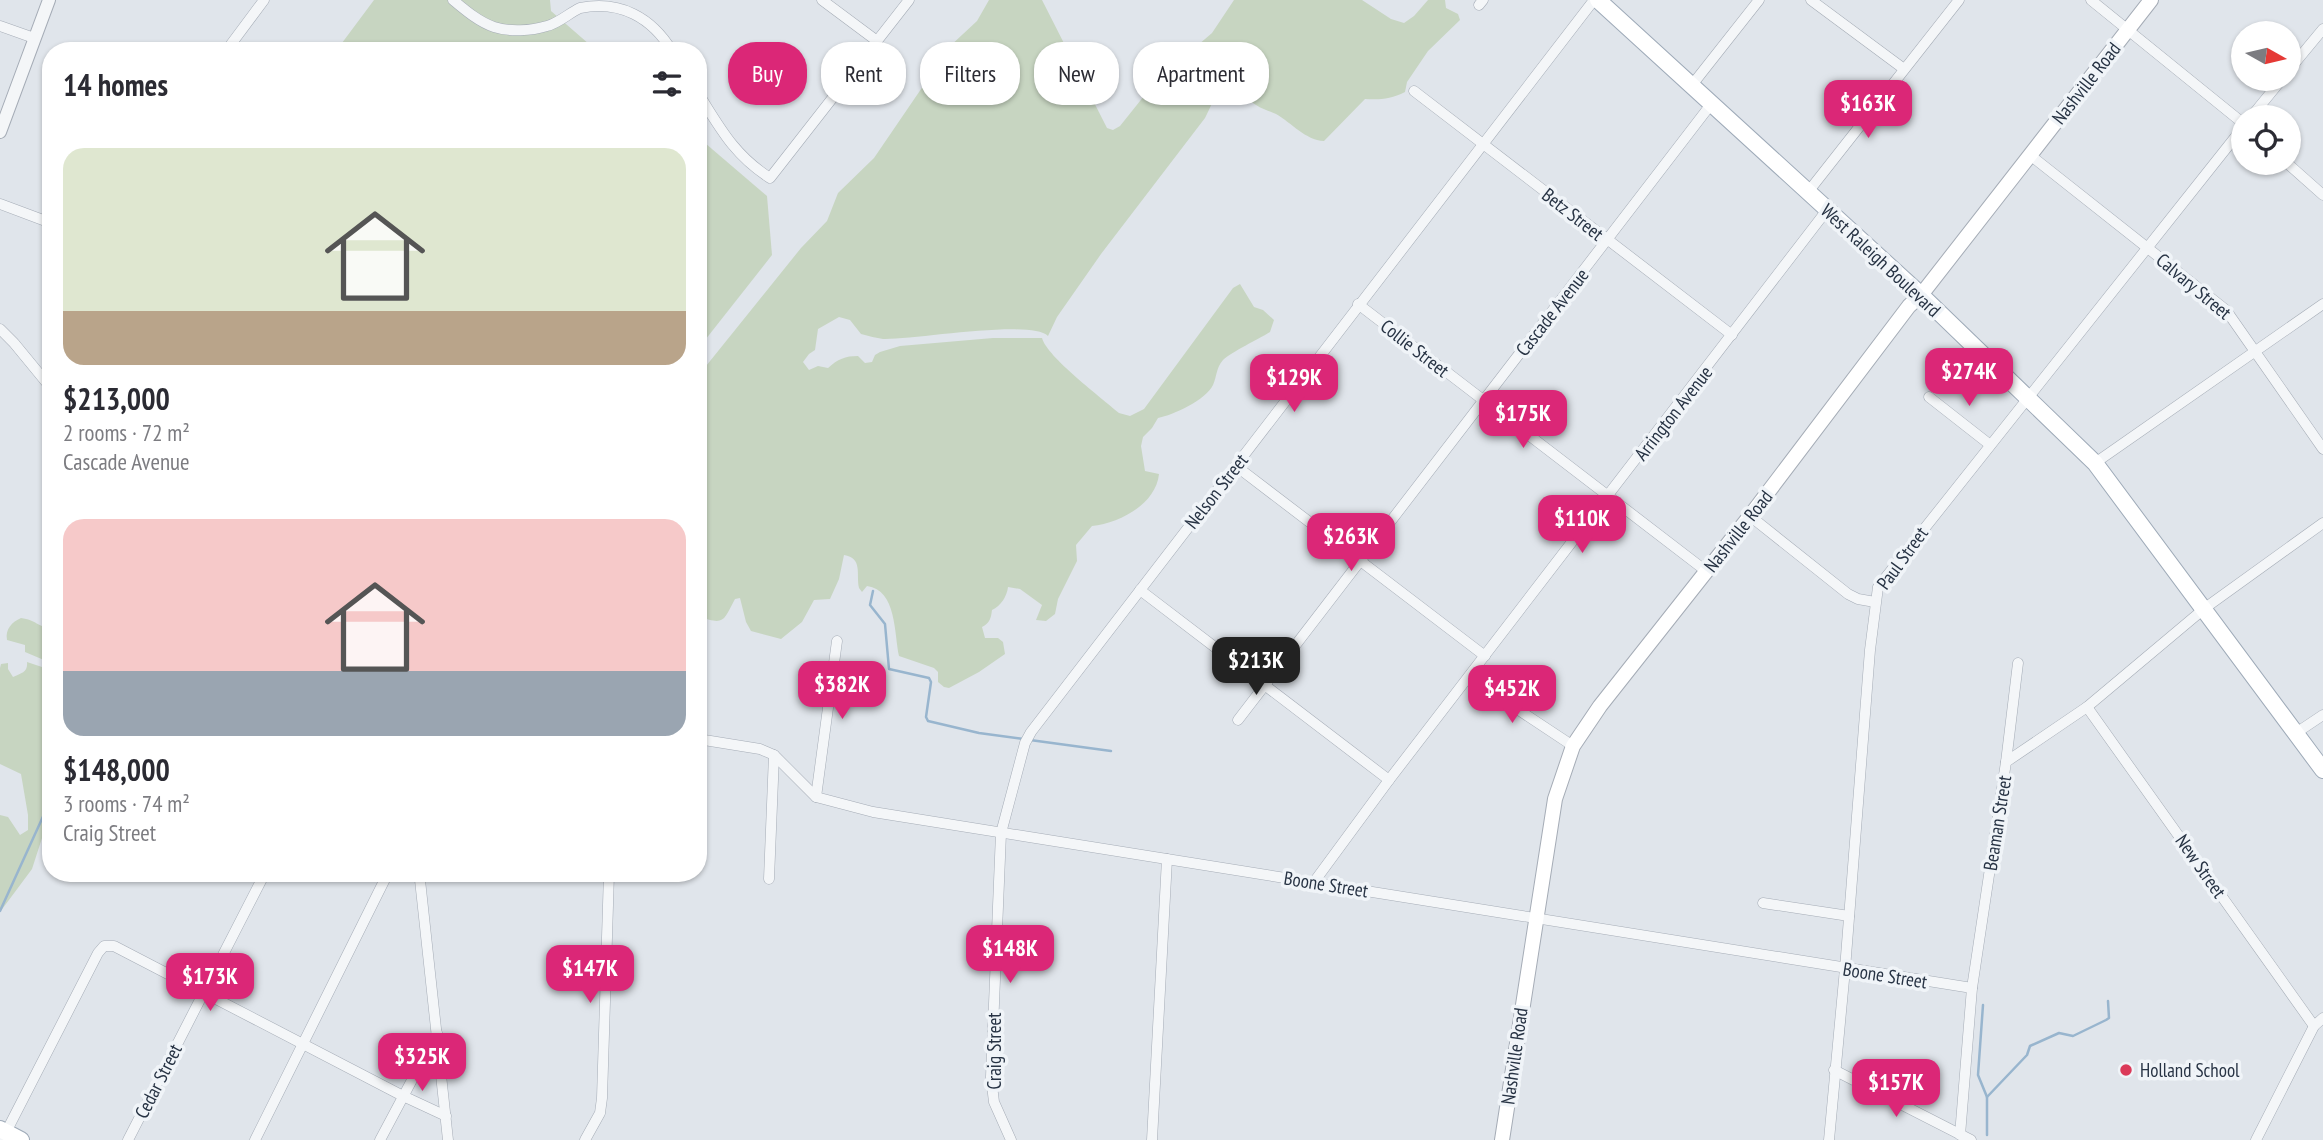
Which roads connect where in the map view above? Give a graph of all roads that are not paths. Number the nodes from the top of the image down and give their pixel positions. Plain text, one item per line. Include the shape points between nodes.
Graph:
1 (48, 0) edge
2 (264, 0) edge
3 (453, 0) edge
4 (822, 0) edge
5 (909, 0) edge
6 (1596, 0) edge
7 (1759, 0) edge
8 (1811, 0) edge
9 (1959, 0) edge
10 (2091, 0) edge
11 (2151, 0) edge
12 (621, 2) edge
13 (0, 26) edge
14 (2128, 29) junction
15 (2323, 29) edge
16 (34, 38) junction
17 (877, 41) junction
18 (233, 42) edge
19 (667, 42) edge
20 (2301, 56) edge
21 (1904, 69) junction
22 (1692, 85) junction
23 (1414, 91) dead end
24 (2272, 91) edge
25 (1712, 103) junction
26 (2261, 105) edge
27 (707, 107) edge
28 (2231, 114) edge
29 (0, 132) edge
30 (2231, 142) edge
31 (1482, 144) junction
32 (2030, 155) junction
33 (2300, 175) edge
34 (1808, 192) junction
35 (2323, 195) edge
36 (0, 204) edge
37 (1827, 210) junction
38 (42, 220) edge
39 (1608, 241) junction
40 (2148, 248) junction
41 (1921, 295) junction
42 (1358, 304) junction
43 (2323, 304) edge
44 (0, 329) edge
45 (1732, 335) junction
46 (2255, 351) junction
47 (42, 377) edge
48 (1929, 397) dead end
49 (2026, 398) junction
50 (1483, 400) junction
51 (1989, 444) junction
52 (2323, 449) edge
53 (2095, 463) junction
54 (1236, 466) junction
55 (1608, 496) junction
56 (1750, 516) junction
57 (2323, 523) edge
58 (1361, 561) junction
59 (1706, 571) junction
60 (1140, 590) junction
61 (1875, 602) junction
62 (2205, 608) junction
63 (837, 641) dead end
64 (1485, 656) junction
65 (2018, 663) dead end
66 (1469, 677) junction
67 (1264, 684) junction
68 (2087, 707) junction
69 (2323, 715) edge
70 (1238, 720) dead end
71 (2297, 733) junction
72 (707, 740) edge
73 (1573, 746) junction
74 (774, 755) junction
75 (2006, 762) junction
76 (2323, 770) edge
77 (1389, 780) junction
78 (816, 797) junction
79 (1002, 833) junction
80 (1167, 859) junction
81 (769, 879) dead end
82 (260, 882) edge
83 (384, 882) edge
84 (420, 882) edge
85 (609, 882) edge
86 (1314, 882) junction
87 (1763, 904) dead end
88 (1849, 916) junction
89 (1535, 919) junction
90 (1845, 969) junction
91 (1972, 988) junction
92 (202, 993) junction
93 (2323, 1017) edge
94 (2314, 1026) junction
95 (437, 1033) junction
96 (304, 1044) junction
97 (1834, 1070) junction
98 (403, 1096) junction
99 (446, 1115) junction
100 (3, 1134) edge
101 (1960, 1135) junction
102 (22, 1140) edge
103 (128, 1140) edge
104 (255, 1140) edge
105 (380, 1140) edge
106 (449, 1140) edge
107 (586, 1140) edge
108 (1011, 1140) edge
109 (1152, 1140) edge
110 (1502, 1140) edge
111 (1829, 1140) edge
112 (1971, 1140) edge
113 (2256, 1140) edge

1 - 16 street
2 - 18 street
3 - 12 street via 480,20 513,30 549,26 598,2
4 - 17 street
5 - 17 street
6 - 22 main road, West Raleigh Boulevard
6 - 31 street, Nelson Street
7 - 22 street
8 - 21 street
9 - 21 street
10 - 14 street
11 - 14 main road, Nashville Road
12 - 19 street via 648,18
13 - 16 street
14 - 28 street
14 - 32 main road, Nashville Road
15 - 20 street
16 - 29 street
17 - 27 street via 770,178 740,155
21 - 34 street
22 - 25 main road, West Raleigh Boulevard
23 - 31 street, Betz Street
24 - 26 street
25 - 34 main road, West Raleigh Boulevard
25 - 39 street, Cascade Avenue
30 - 40 street, Paul Street
31 - 39 street, Betz Street
31 - 42 street, Nelson Street
32 - 40 street, Calvary Street
32 - 41 main road, Nashville Road
33 - 35 street
34 - 37 main road, West Raleigh Boulevard
36 - 38 street
37 - 41 main road, West Raleigh Boulevard
37 - 45 street, Arrington Avenue
39 - 45 street, Betz Street
39 - 50 street, Cascade Avenue
40 - 46 street, Calvary Street via 2226,310
40 - 49 street, Paul Street
41 - 49 main road, West Raleigh Boulevard
41 - 56 main road, Nashville Road
42 - 50 street, Collie Street
42 - 54 street, Nelson Street
43 - 46 street
44 - 47 street
45 - 55 street, Arrington Avenue
46 - 52 street, Calvary Street
46 - 53 street
48 - 51 street
49 - 51 street, Paul Street
49 - 53 main road, West Raleigh Boulevard
50 - 55 street, Collie Street
50 - 58 street, Cascade Avenue
51 - 61 street, Paul Street via 1885,576
53 - 62 main road, West Raleigh Boulevard
54 - 58 street
54 - 60 street, Nelson Street
55 - 59 street, Collie Street
55 - 64 street, Arrington Avenue
56 - 59 main road, Nashville Road
56 - 61 street via 1848,594
57 - 62 street, Beaman Street
58 - 64 street
58 - 67 street, Cascade Avenue
59 - 73 main road, Nashville Road
60 - 67 street
60 - 79 street, Nelson Street via 1031,732
61 - 88 street, Paul Street
62 - 68 street, Beaman Street
62 - 71 main road, West Raleigh Boulevard
63 - 78 street
64 - 66 street, Arrington Avenue
65 - 75 street
66 - 73 street
66 - 77 street, Arrington Avenue
67 - 70 street, Cascade Avenue
67 - 77 street
68 - 75 street, Beaman Street
68 - 94 street, New Street
69 - 71 street
71 - 76 main road, West Raleigh Boulevard
72 - 74 street
73 - 89 main road, Nashville Road via 1555,799
74 - 78 street
74 - 81 street
75 - 91 street, Beaman Street
77 - 86 street, Arrington Avenue
78 - 79 street, Boone Street via 873,812
79 - 80 street, Boone Street
79 - 108 street, Craig Street via 991,1090
80 - 86 street, Boone Street
80 - 109 street
82 - 92 street, Cedar Street
83 - 96 street
84 - 95 street
85 - 107 street via 602,1098
86 - 89 street, Boone Street
87 - 88 street
88 - 90 street, Paul Street
89 - 90 street, Boone Street
89 - 110 main road, Nashville Road
90 - 91 street, Boone Street
90 - 97 street, Paul Street
91 - 101 street, Beaman Street
92 - 96 street
92 - 100 street via 114,946 104,946
92 - 103 street, Cedar Street
93 - 94 street
94 - 113 street
95 - 98 street
95 - 99 street
96 - 98 street
96 - 104 street
97 - 101 street
97 - 111 street, Paul Street
98 - 99 street
98 - 105 street
99 - 106 street
100 - 102 main road
101 - 112 street

